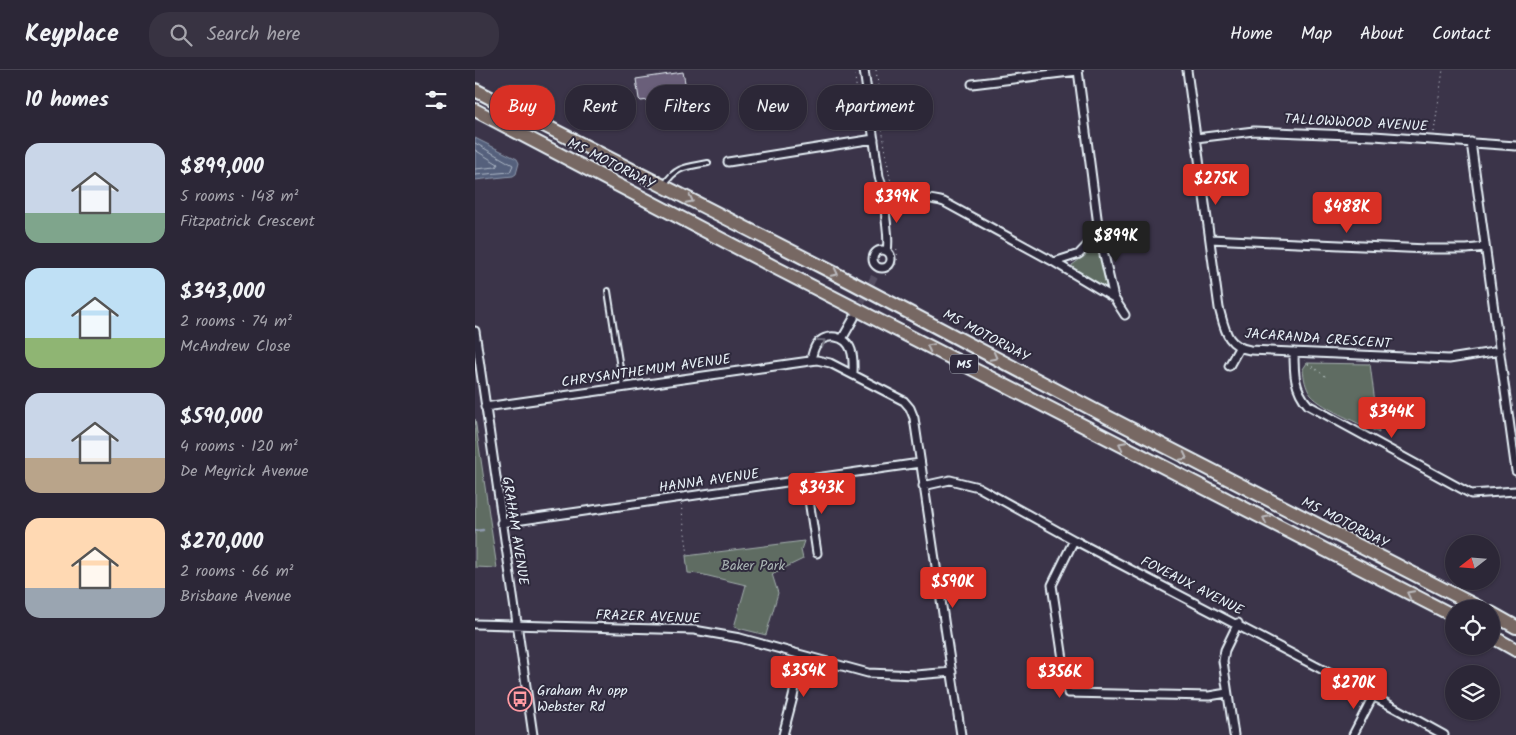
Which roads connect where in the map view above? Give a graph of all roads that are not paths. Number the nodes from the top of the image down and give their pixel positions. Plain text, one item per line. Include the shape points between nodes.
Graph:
1 (864, 70) edge
2 (1187, 70) edge
3 (1078, 71) edge
4 (972, 84) dead end
5 (475, 90) edge
6 (475, 110) edge
7 (1196, 138) junction
8 (874, 139) junction
9 (1471, 142) junction
10 (1516, 146) edge
11 (728, 162) dead end
12 (707, 163) dead end
13 (664, 187) junction
14 (892, 190) junction
15 (1099, 233) junction
16 (1210, 239) junction
17 (1485, 248) junction
18 (887, 251) junction
19 (1054, 262) junction
20 (878, 268) junction
21 (875, 275) tunnel mouth
22 (608, 291) dead end
23 (1114, 298) junction
24 (1125, 315) dead end
25 (854, 318) tunnel mouth
26 (475, 331) edge
27 (842, 339) junction
28 (1239, 348) junction
29 (1500, 351) junction
30 (1294, 352) junction
31 (811, 360) junction
32 (1229, 366) dead end
33 (853, 374) junction
34 (623, 387) junction
35 (485, 407) junction
36 (920, 463) junction
37 (1516, 471) edge
38 (806, 480) junction
39 (923, 486) junction
40 (1516, 491) edge
41 (501, 523) junction
42 (1074, 540) junction
43 (817, 553) dead end
44 (1464, 600) edge
45 (1445, 611) edge
46 (1500, 618) edge
47 (1238, 623) junction
48 (475, 624) edge
49 (517, 625) junction
50 (1516, 627) edge
51 (1500, 641) edge
52 (1516, 650) edge
53 (801, 656) junction
54 (952, 672) junction
55 (1227, 694) junction
56 (1373, 696) junction
57 (533, 735) edge
58 (783, 735) edge
59 (961, 735) edge
60 (1234, 735) edge
61 (1353, 735) edge
62 (1443, 735) edge

1 - 8 street
2 - 7 street, JACARANDA CRESCENT
3 - 4 street
3 - 15 street
5 - 13 highway, M5 MOTORWAY / M5
45 -> 6 highway, M5 MOTORWAY / M5
7 - 9 street, TALLOWWOOD AVENUE via 1254,131
7 - 16 street, JACARANDA CRESCENT
8 - 11 street
8 - 14 street via 880,180 883,188
9 - 10 street, TALLOWWOOD AVENUE
9 - 17 street
12 - 13 lane via 678,169
13 -> 44 highway, M5 MOTORWAY / M5
14 - 18 street via 884,207
14 - 19 street via 944,202
15 - 19 street via 1079,254
15 - 23 street
16 - 17 street via 1427,249
16 - 28 street, JACARANDA CRESCENT via 1219,308 1227,335
17 - 29 street
18 - 20 street via 891,256 890,265
18 - 20 street via 878,251 874,255 874,264
19 - 23 street
20 - 21 street
22 - 34 lane
23 - 24 street
25 - 27 street
26 - 35 street, GRAHAM AVENUE
31 -> 27 street via 815,348 823,340 832,337
27 - 33 street via 851,351
28 - 30 street, JACARANDA CRESCENT
28 - 32 street
29 - 30 street, JACARANDA CRESCENT via 1449,359
29 - 37 street
30 - 40 street via 1296,386 1308,405 1471,494
31 - 33 street, CHRYSANTHEMUM AVENUE via 820,360
31 - 34 street, CHRYSANTHEMUM AVENUE
33 - 36 street, CHRYSANTHEMUM AVENUE via 910,408
34 - 35 street, CHRYSANTHEMUM AVENUE
35 - 41 street, GRAHAM AVENUE
36 - 38 street, HANNA AVENUE
36 - 39 street, CHRYSANTHEMUM AVENUE
38 - 41 street, HANNA AVENUE
38 - 43 street
39 - 42 street, FOVEAUX AVENUE via 950,480 978,488
39 - 54 street, CHRYSANTHEMUM AVENUE
41 - 49 street, GRAHAM AVENUE
42 - 47 street, FOVEAUX AVENUE
42 - 55 street via 1053,585 1068,692
46 - 50 highway
47 - 55 street via 1223,658
47 - 56 street, FOVEAUX AVENUE
48 - 49 street, FRAZER AVENUE
49 - 53 street, FRAZER AVENUE via 695,630 741,638
49 - 57 street, GRAHAM AVENUE
51 - 52 highway
53 - 54 street, FRAZER AVENUE via 868,673 916,675
53 - 58 street
54 - 59 street, CHRYSANTHEMUM AVENUE
55 - 60 street
56 - 61 street
56 - 62 street, FOVEAUX AVENUE

